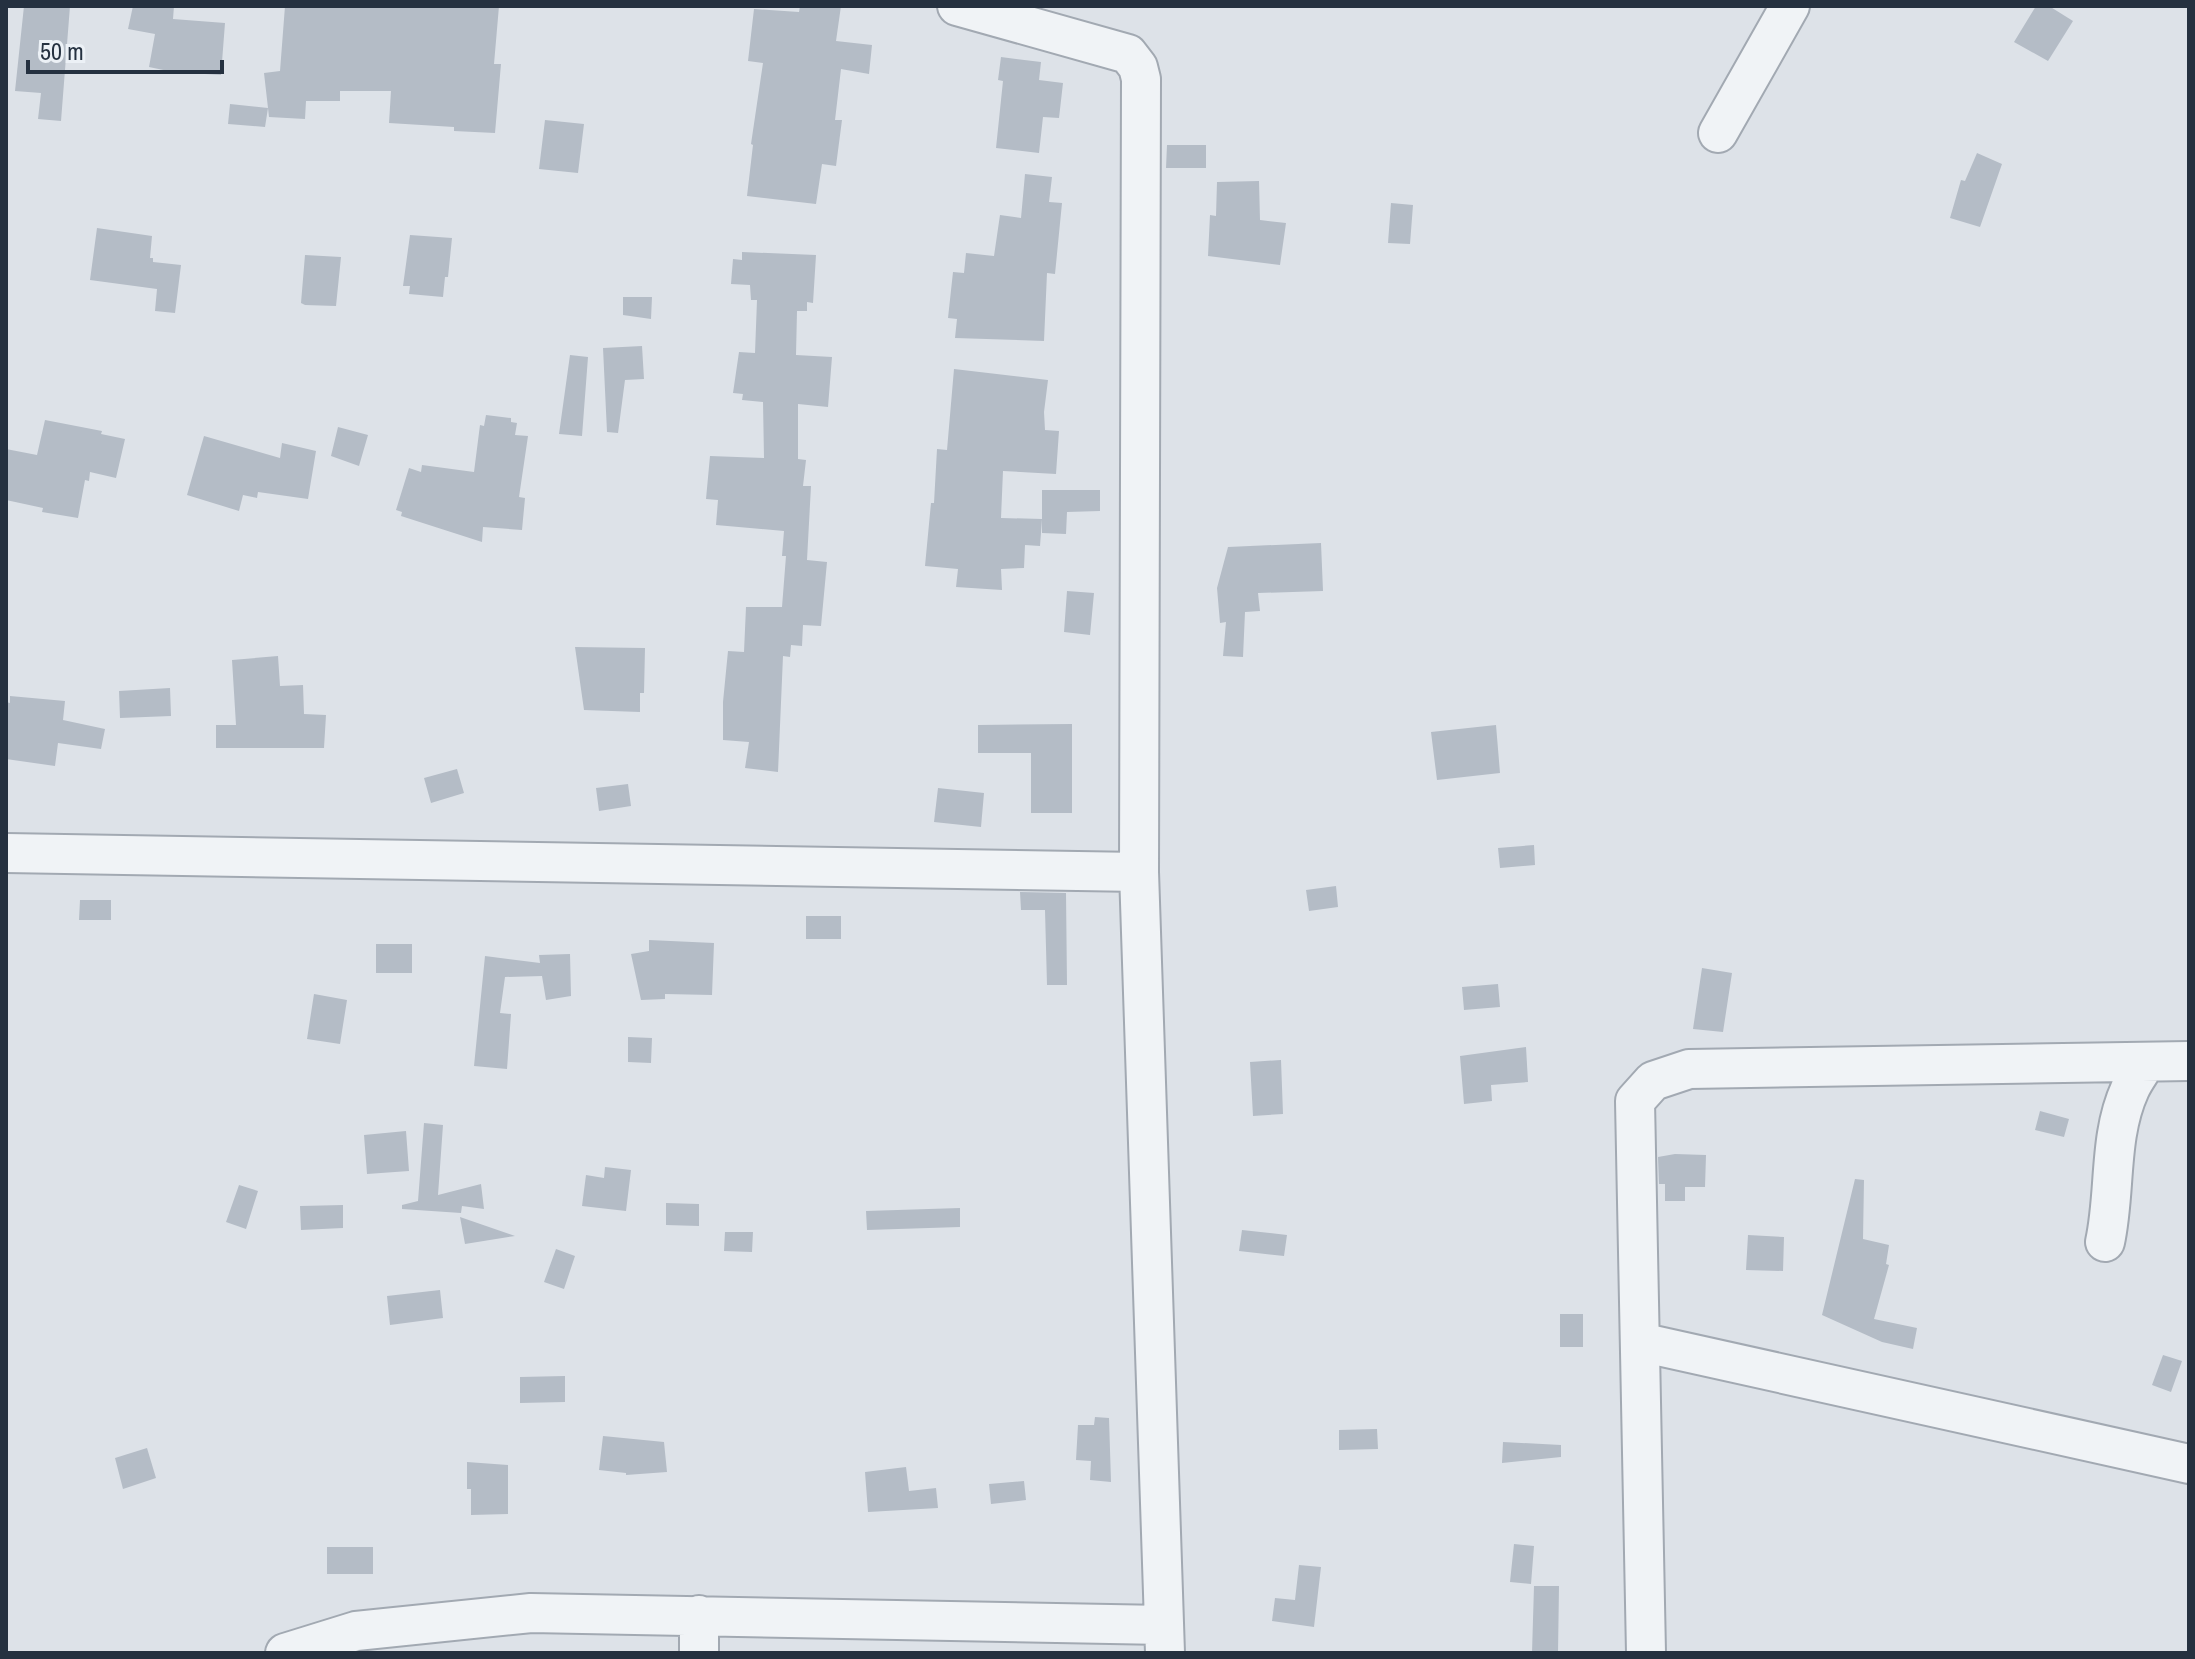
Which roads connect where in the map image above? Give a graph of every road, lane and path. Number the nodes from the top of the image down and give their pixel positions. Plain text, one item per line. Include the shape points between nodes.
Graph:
1 (957, 6) edge
2 (1790, 6) edge
3 (1718, 133) dead end
4 (6, 853) edge
5 (1139, 872) junction
6 (2189, 1061) edge
7 (2146, 1062) junction
8 (2105, 1242) dead end
9 (1640, 1342) junction
10 (2189, 1464) edge
11 (699, 1615) junction
12 (1164, 1639) edge
13 (285, 1653) edge
14 (699, 1653) edge
15 (1646, 1653) edge

1 - 5 street via 1128,54 1141,79
2 - 3 street
4 - 5 street
5 - 12 street
6 - 7 street
7 - 8 street via 2129,1090 2115,1140
7 - 9 street via 1689,1069 1653,1081 1635,1101
9 - 10 street
9 - 15 street
11 - 12 street
11 - 13 street via 531,1613 356,1631
11 - 14 street

